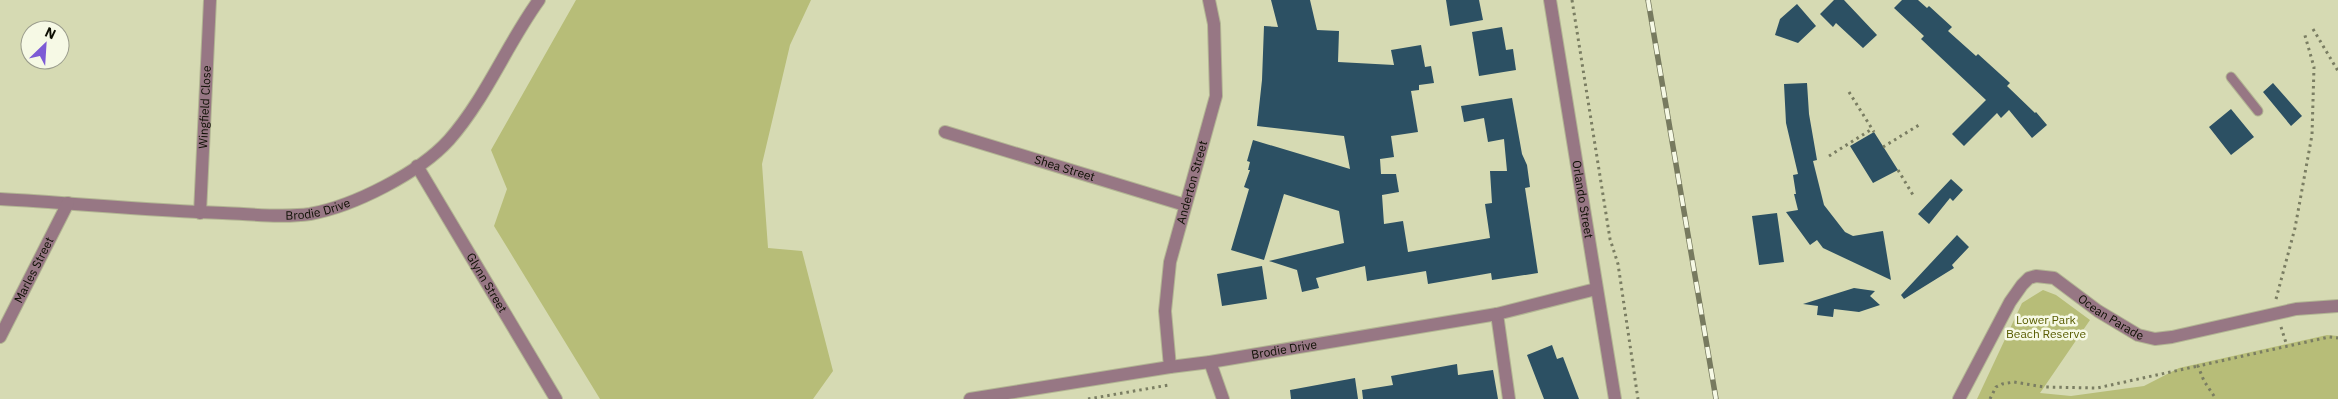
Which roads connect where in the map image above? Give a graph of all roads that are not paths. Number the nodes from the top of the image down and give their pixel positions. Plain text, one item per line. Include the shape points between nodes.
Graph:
1 (210, 0) edge
2 (539, 0) edge
3 (1209, 0) edge
4 (1550, 0) edge
5 (2231, 77) dead end
6 (2258, 110) dead end
7 (945, 132) dead end
8 (417, 166) junction
9 (0, 199) edge
10 (68, 203) junction
11 (1185, 205) junction
12 (200, 213) junction
13 (1596, 289) junction
14 (2338, 306) edge
15 (1497, 314) junction
16 (0, 337) edge
17 (1210, 362) junction
18 (1170, 367) junction
19 (556, 399) edge
20 (970, 399) edge
21 (1223, 399) edge
22 (1509, 399) edge
23 (1615, 399) edge
24 (1959, 399) edge

1 - 12 street, Wingfield Close
2 - 8 street, Brodie Drive via 465,120 448,141
3 - 11 street, Anderton Street via 1214,24 1216,96
4 - 13 street, Orlando Street
5 - 6 lane
7 - 11 street, Shea Street
8 - 12 street, Brodie Drive via 361,198 310,214
8 - 19 street, Glynn Street
9 - 10 street, Brodie Drive
10 - 12 street, Brodie Drive
10 - 16 street, Marles Street
11 - 18 street, Anderton Street via 1170,262 1166,301
13 - 15 street, Brodie Drive
13 - 23 street, Orlando Street
14 - 24 street, Ocean Parade via 2296,309 2155,338 2121,326 2054,278 2036,276 2029,278 2014,296
15 - 17 street, Brodie Drive
15 - 22 street
17 - 18 street, Brodie Drive
17 - 21 street
18 - 20 street, Brodie Drive

